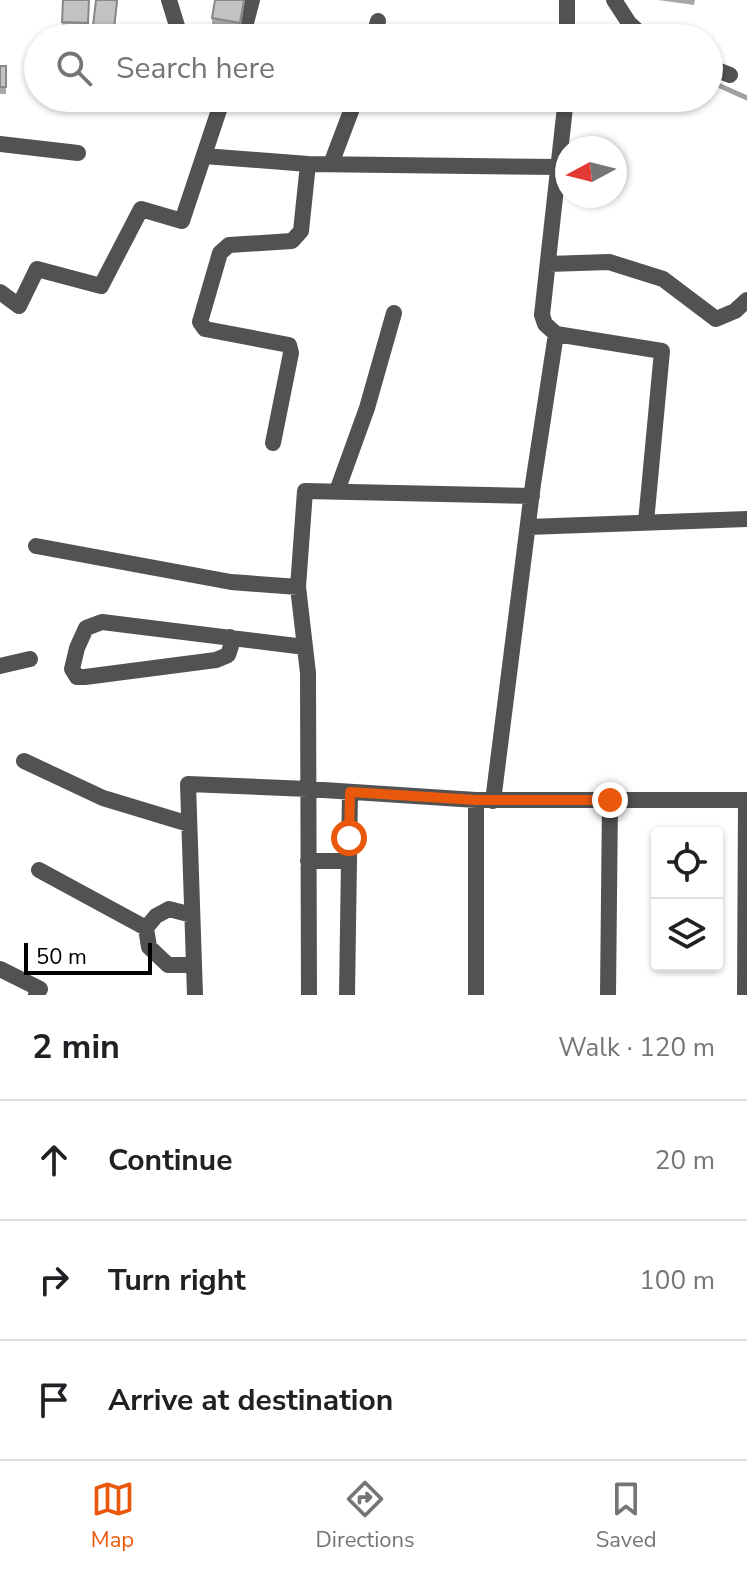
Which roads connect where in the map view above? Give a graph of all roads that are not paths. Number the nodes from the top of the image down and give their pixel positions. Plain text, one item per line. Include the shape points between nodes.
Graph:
1 (169, 0) edge
2 (252, 0) edge
3 (567, 0) edge
4 (614, 0) edge
5 (378, 21) dead end
6 (176, 24) edge
7 (246, 24) edge
8 (377, 24) edge
9 (567, 24) edge
10 (630, 24) edge
11 (723, 72) edge
12 (730, 75) dead end
13 (218, 112) edge
14 (351, 112) edge
15 (565, 112) edge
16 (562, 136) edge
17 (0, 144) edge
18 (78, 153) dead end
19 (204, 156) junction
20 (308, 164) junction
21 (331, 164) junction
22 (555, 167) edge
23 (555, 202) edge
24 (548, 264) junction
25 (0, 292) edge
26 (747, 300) edge
27 (394, 313) dead end
28 (556, 334) junction
29 (273, 443) dead end
30 (337, 491) junction
31 (532, 496) junction
32 (747, 519) edge
33 (646, 522) junction
34 (528, 527) junction
35 (36, 546) dead end
36 (298, 587) junction
37 (230, 637) junction
38 (305, 647) junction
39 (30, 659) dead end
40 (0, 666) edge
41 (24, 761) dead end
42 (308, 789) junction
43 (350, 792) junction
44 (484, 800) junction
45 (610, 800) junction
46 (747, 800) edge
47 (189, 824) junction
48 (308, 861) junction
49 (348, 861) junction
50 (39, 870) dead end
51 (192, 915) junction
52 (146, 928) junction
53 (194, 965) junction
54 (0, 969) edge
55 (42, 993) edge
56 (195, 995) edge
57 (309, 995) edge
58 (347, 995) edge
59 (476, 995) edge
60 (608, 995) edge
61 (745, 995) edge

1 - 6 street
2 - 7 street
3 - 9 street
4 - 10 street
5 - 8 street
11 - 12 street
13 - 19 street
14 - 21 street
15 - 16 street
17 - 18 street
19 - 20 street
19 - 25 street via 182,221 141,209 101,286 37,269 19,306
20 - 21 street
20 - 29 street via 301,231 292,241 229,245 220,253 200,322 205,329 289,345
21 - 22 street
23 - 24 street
24 - 26 street via 609,262 663,279 716,319
24 - 28 street via 542,315
27 - 30 street
28 - 31 street
28 - 33 street via 662,351
30 - 31 street
30 - 36 street via 305,491
31 - 34 street
32 - 33 street
33 - 34 street
34 - 44 street
35 - 36 street via 231,582
36 - 38 street
37 - 37 street via 93,624 86,628 72,669 77,677 85,677 216,660 228,655
37 - 38 street
38 - 42 street
39 - 40 street
41 - 47 street via 103,798
42 - 43 street
42 - 47 street via 188,784
42 - 48 street
43 - 44 street
43 - 49 street
44 - 45 street
44 - 59 street
45 - 46 street
45 - 60 street
46 - 61 street
47 - 51 street
48 - 49 street
48 - 57 street
49 - 58 street
50 - 52 street
51 - 52 street via 169,909
51 - 53 street
52 - 53 street via 149,947 168,965
53 - 56 street
54 - 55 street

